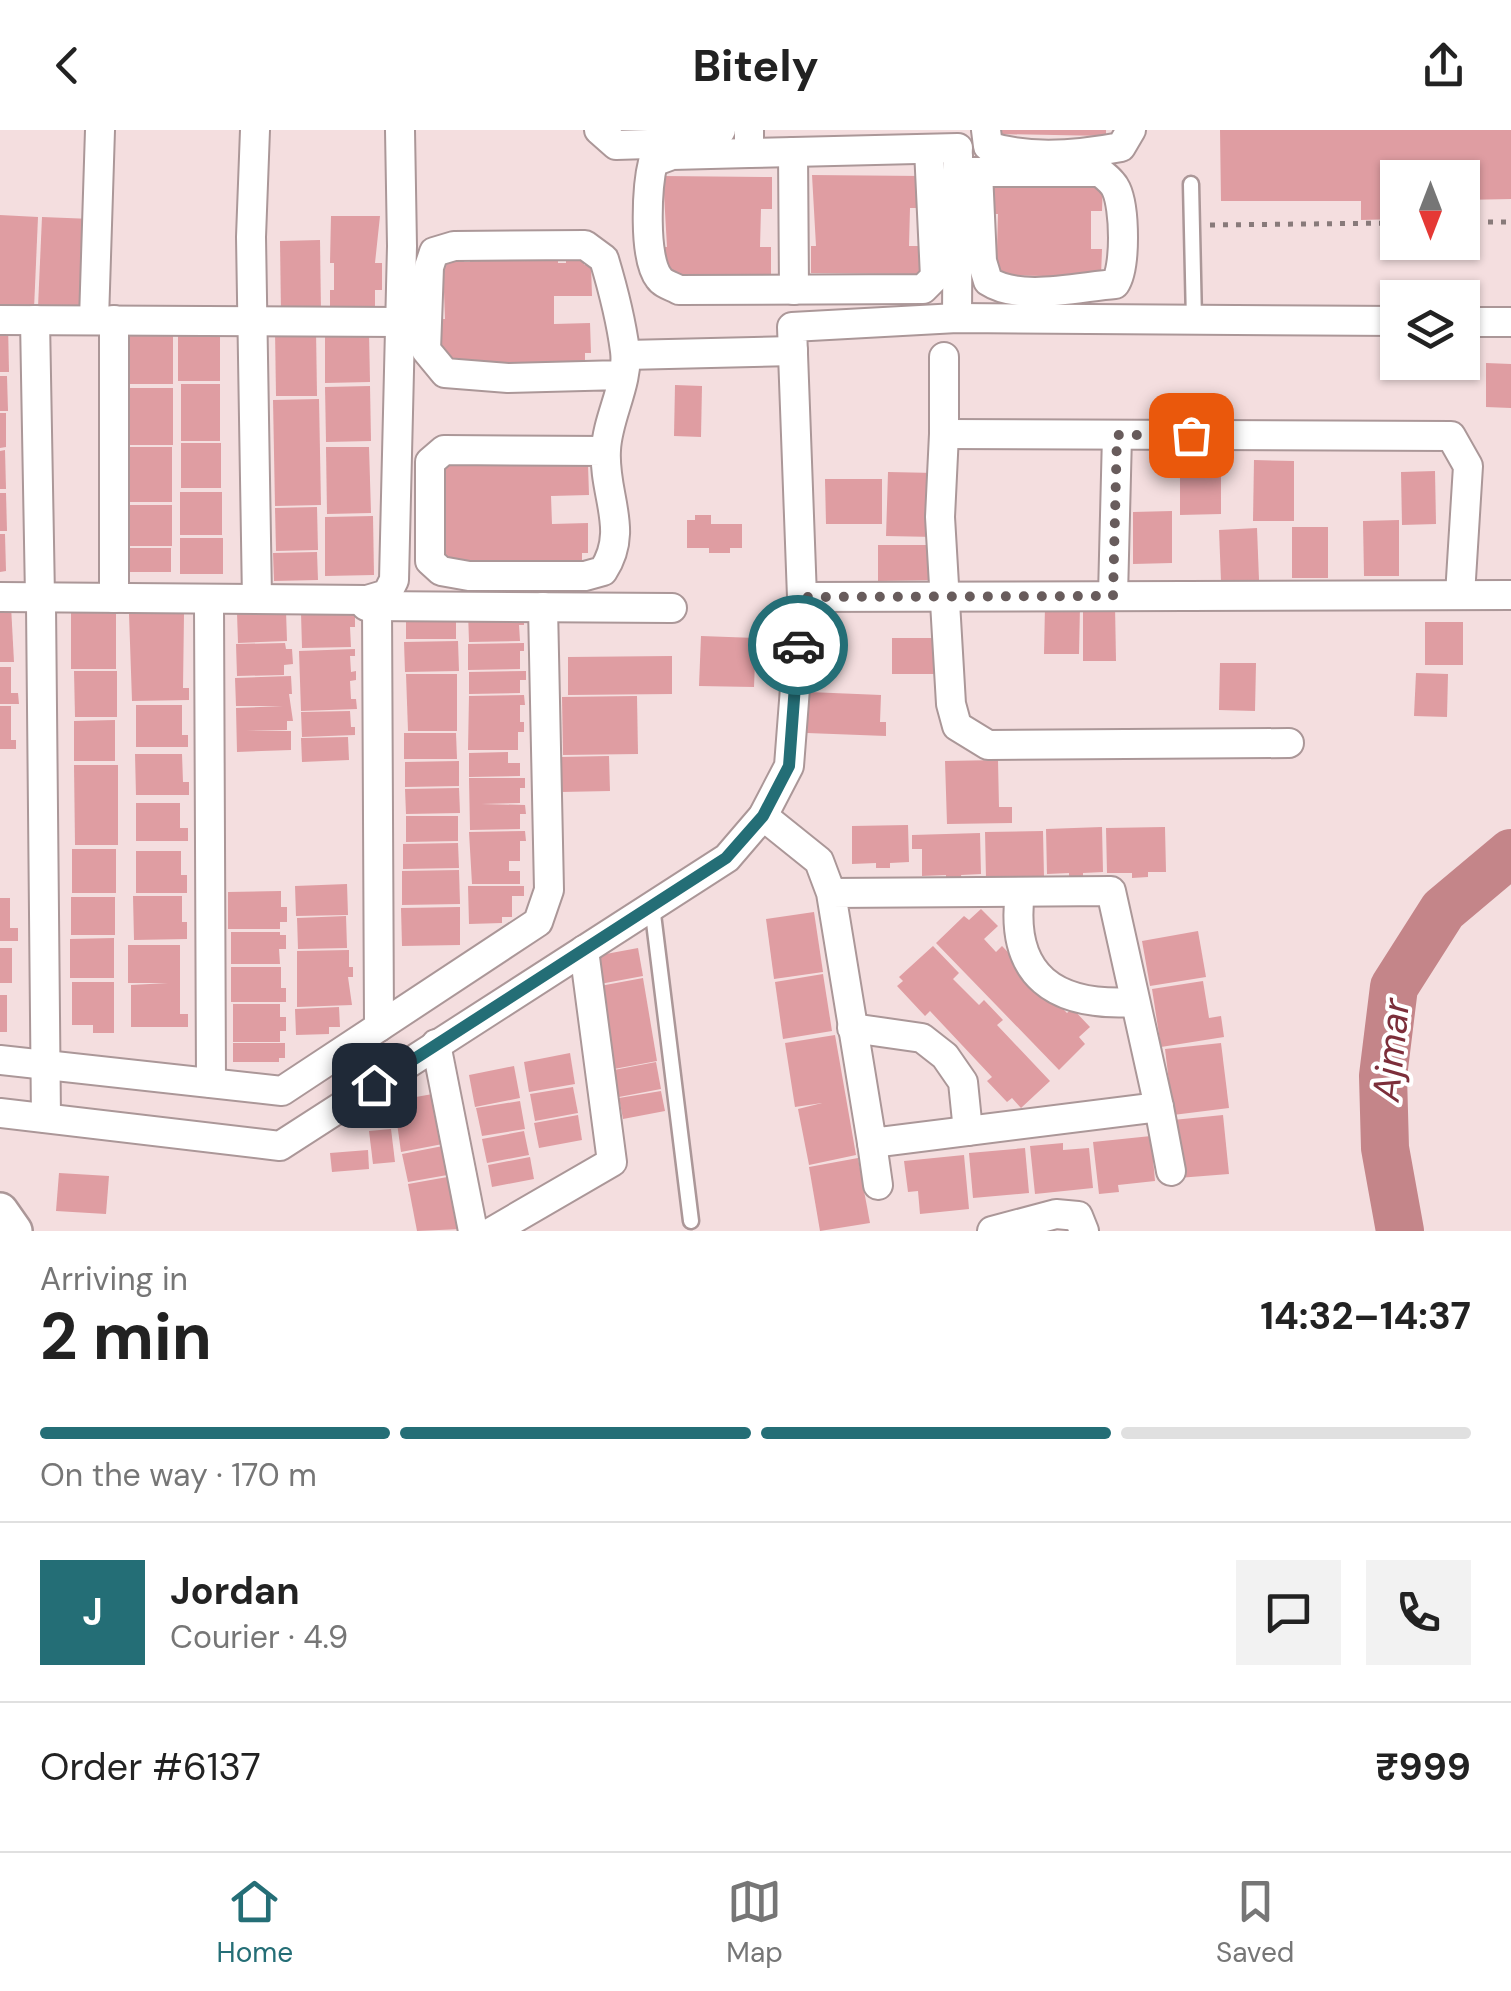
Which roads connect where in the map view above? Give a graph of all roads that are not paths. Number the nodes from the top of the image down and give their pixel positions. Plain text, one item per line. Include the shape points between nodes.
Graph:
1 (100, 130) edge
2 (255, 130) edge
3 (400, 130) edge
4 (599, 130) edge
5 (720, 130) edge
6 (986, 130) edge
7 (1131, 130) edge
8 (749, 141) edge
9 (929, 149) junction
10 (792, 152) junction
11 (963, 155) edge
12 (1191, 184) dead end
13 (794, 290) junction
14 (957, 318) junction
15 (0, 320) edge
16 (35, 320) junction
17 (104, 320) junction
18 (252, 321) junction
19 (1194, 321) junction
20 (400, 322) junction
21 (1380, 322) edge
22 (1480, 322) edge
23 (1511, 322) edge
24 (793, 351) junction
25 (944, 357) dead end
26 (624, 365) junction
27 (944, 434) junction
28 (1117, 435) junction
29 (606, 451) junction
30 (1460, 595) junction
31 (1511, 595) edge
32 (946, 596) junction
33 (1113, 596) junction
34 (802, 597) junction
35 (114, 598) junction
36 (258, 599) junction
37 (0, 601) edge
38 (41, 601) junction
39 (209, 605) junction
40 (377, 606) junction
41 (543, 607) junction
42 (672, 608) dead end
43 (1289, 742) dead end
44 (763, 816) junction
45 (1020, 892) junction
46 (831, 894) junction
47 (652, 906) junction
48 (584, 950) junction
49 (1136, 1002) junction
50 (379, 1026) junction
51 (852, 1028) junction
52 (436, 1044) junction
53 (0, 1060) edge
54 (45, 1065) junction
55 (211, 1083) junction
56 (1160, 1108) junction
57 (0, 1113) edge
58 (46, 1118) junction
59 (968, 1131) junction
60 (872, 1143) junction
61 (1170, 1170) dead end
62 (878, 1185) dead end
63 (0, 1211) edge
64 (692, 1221) dead end
65 (14, 1231) edge
66 (473, 1231) edge
67 (493, 1231) edge
68 (992, 1231) edge
69 (1084, 1231) edge

1 - 17 street
2 - 18 street
3 - 20 street
4 - 5 street via 616,145 714,142
6 - 7 street via 988,146 1008,152 1083,154 1122,146
8 - 10 street
8 - 13 street via 653,162 651,262 660,280 679,290
9 - 10 street
9 - 11 street
9 - 13 street via 935,277 913,290
10 - 13 street
11 - 11 street via 988,280 999,288 1034,290 1115,284 1121,275 1122,215 1111,181 1100,172
11 - 14 street
12 - 19 lane
14 - 19 street
14 - 24 street via 792,327
15 - 16 street
16 - 17 street
16 - 38 street
17 - 18 street
17 - 35 street
18 - 20 street
18 - 36 street
19 - 21 street
20 - 36 street via 394,580 387,594 366,600
22 - 23 street
24 - 26 street
24 - 34 street
25 - 27 street
26 - 26 street via 604,259 585,245 454,246 434,252 426,350 445,374 508,378
26 - 29 street
27 - 28 street
27 - 32 street via 940,518
28 - 30 street via 1451,436 1468,466
28 - 33 street
29 - 29 street via 618,533 603,571 469,576 441,571 430,561 430,462 444,450
30 - 31 street
30 - 33 street
32 - 33 street
32 - 34 street
32 - 43 street via 957,726 988,745
34 - 44 street via 789,766
35 - 36 street
35 - 38 street
37 - 38 street
38 - 39 street
38 - 54 street
39 - 40 street
39 - 55 street
40 - 41 street
40 - 50 street
41 - 42 street
41 - 50 street via 549,890 538,922
44 - 46 street via 818,861
44 - 47 street via 726,858
45 - 46 street
45 - 49 street via 1020,947 1035,971 1078,1000
45 - 49 street via 1111,891
46 - 51 street
47 - 48 street
47 - 64 lane
48 - 52 street
48 - 67 street via 612,1162
49 - 56 street
50 - 55 street via 282,1091
51 - 59 street via 922,1038 945,1056 963,1082
51 - 60 street
52 - 58 street via 280,1146
52 - 66 street
53 - 54 street
54 - 55 street
54 - 58 street
56 - 59 street
56 - 61 street
57 - 58 street
59 - 60 street
60 - 62 street
63 - 65 street
68 - 69 street via 1056,1214 1078,1216

